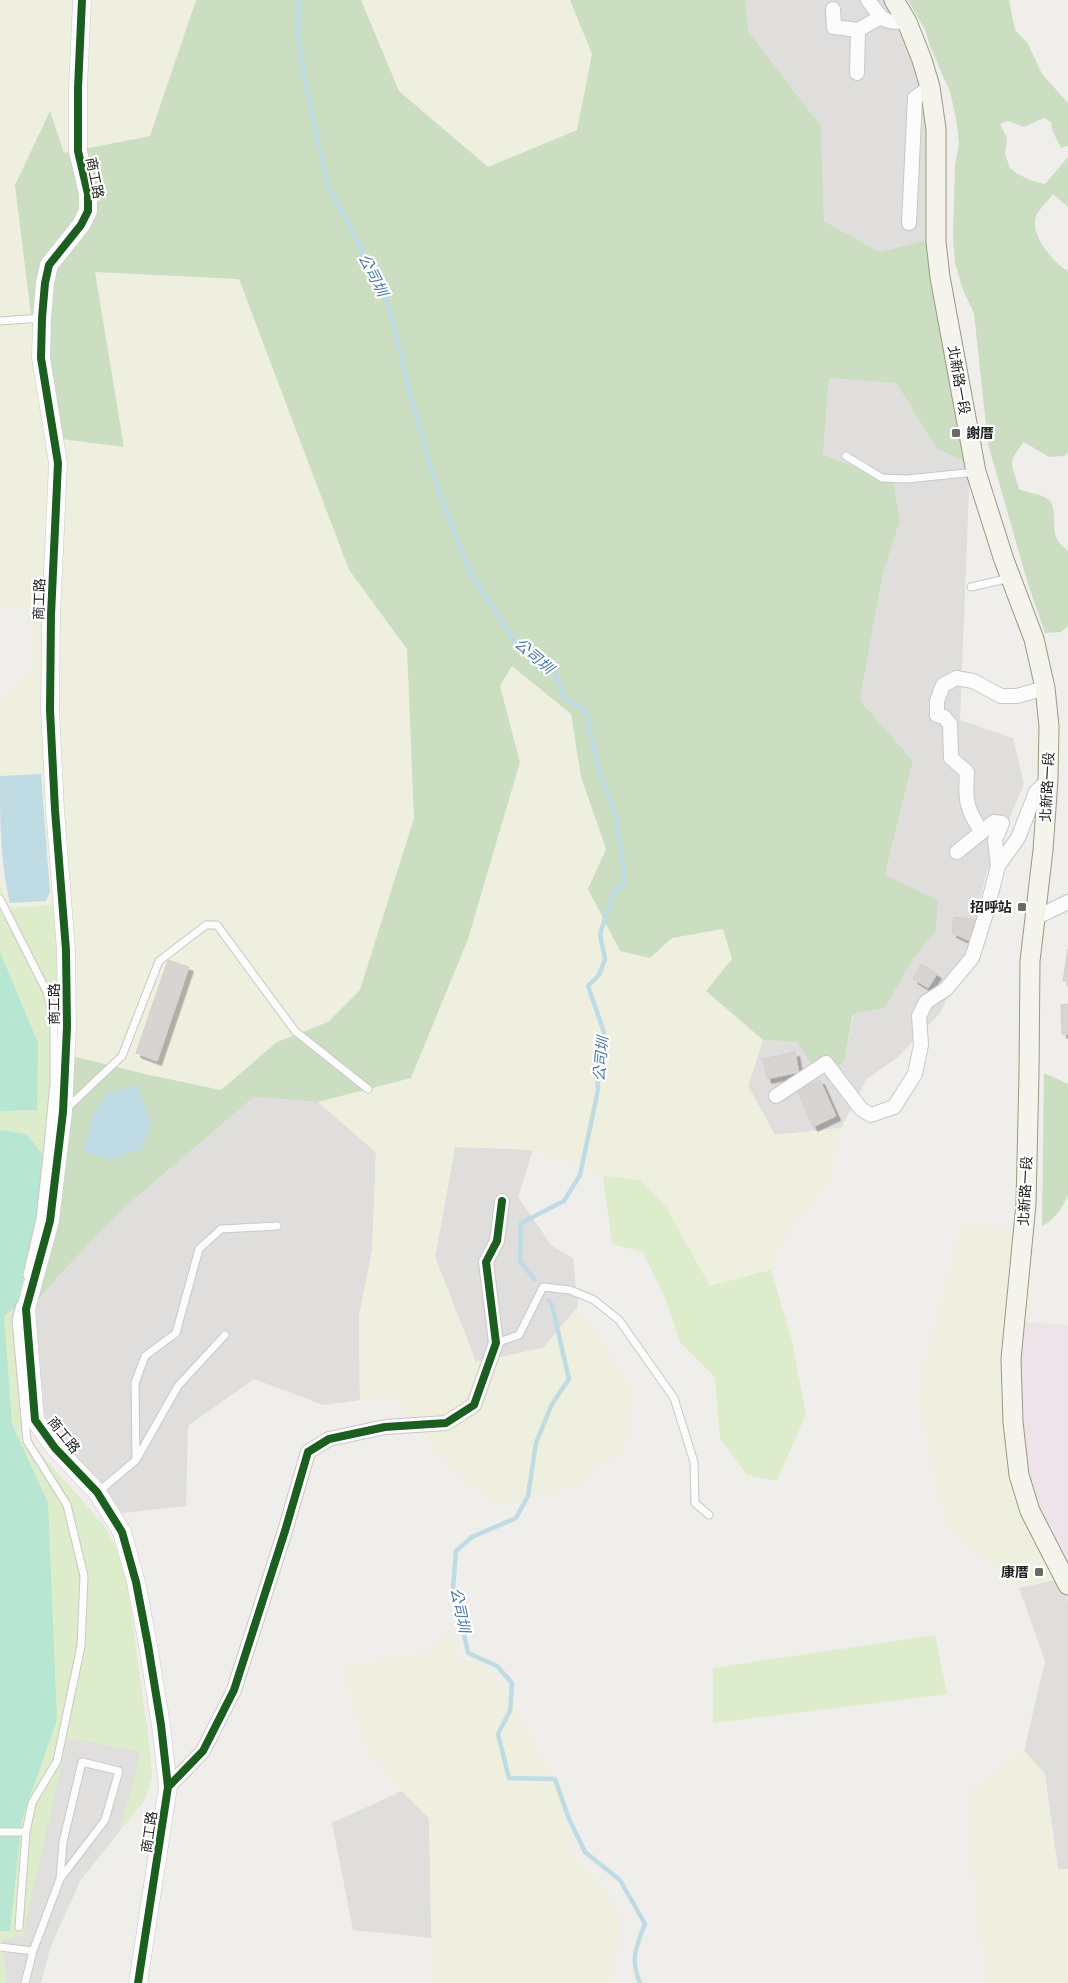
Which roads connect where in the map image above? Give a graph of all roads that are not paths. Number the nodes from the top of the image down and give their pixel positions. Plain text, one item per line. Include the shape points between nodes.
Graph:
1 (82, 0) edge
2 (868, 0) edge
3 (894, 0) edge
4 (833, 9) dead end
5 (881, 17) junction
6 (907, 22) junction
7 (858, 30) junction
8 (857, 72) dead end
9 (930, 87) junction
10 (909, 223) dead end
11 (42, 318) junction
12 (0, 321) edge
13 (846, 456) dead end
14 (976, 472) junction
15 (1011, 578) junction
16 (971, 588) dead end
17 (1045, 688) junction
18 (1048, 780) junction
19 (982, 832) junction
20 (957, 852) dead end
21 (998, 866) junction
22 (0, 899) edge
23 (1068, 902) edge
24 (1035, 918) junction
25 (368, 1089) dead end
26 (776, 1096) dead end
27 (62, 1112) junction
28 (502, 1201) dead end
29 (277, 1226) dead end
30 (225, 1335) dead end
31 (496, 1343) junction
32 (136, 1460) junction
33 (97, 1492) junction
34 (709, 1515) dead end
35 (1068, 1585) edge
36 (168, 1787) junction
37 (0, 1832) edge
38 (26, 1832) junction
39 (60, 1879) junction
40 (19, 1927) dead end
41 (0, 1947) edge
42 (33, 1951) junction
43 (25, 1983) edge
44 (138, 1983) edge

1 - 11 street, 商工路 via 78,151 88,194 88,211 81,225 49,265
2 - 5 street
3 - 6 main road, 北新路一段
4 - 7 street via 834,27
5 - 6 street via 889,22
5 - 7 street
6 - 9 main road, 北新路一段
7 - 8 street
9 - 10 street via 916,98
9 - 14 main road, 北新路一段 via 936,129 936,242 940,277
11 - 12 lane
11 - 27 street, 商工路 via 41,358 58,463 50,710 66,950 67,1027
13 - 14 lane via 882,478 906,479
14 - 15 main road, 北新路一段
15 - 16 lane
15 - 17 main road, 北新路一段 via 1034,639
17 - 18 main road, 北新路一段 via 1049,726
17 - 19 street via 1017,696 1000,696 973,681 956,678 943,685 936,716 944,717 950,724 951,758 966,772 965,793 970,814
18 - 21 street via 1036,792 1018,838
18 - 24 main road, 北新路一段
19 - 20 street
19 - 21 street via 994,822 1002,823 995,840
21 - 26 street via 972,958 946,989 926,1002 919,1016 921,1045 915,1074 894,1107 871,1115 861,1109 826,1063
22 - 38 lane via 47,992 54,1022 54,1083 40,1220 16,1320 27,1441 67,1505 84,1576 82,1646 57,1761 32,1803
23 - 24 street
24 - 35 main road, 北新路一段 via 1030,961 1026,1204 1010,1358 1013,1422 1019,1475 1030,1511
25 - 27 lane via 295,1032 217,925 206,924 159,961 122,1056
27 - 33 street, 商工路 via 50,1221 26,1308 34,1410 35,1420 55,1448
28 - 31 street via 498,1241 486,1262
29 - 32 lane via 221,1229 199,1249 176,1333 145,1356 135,1383
30 - 32 lane via 178,1386
31 - 34 lane via 519,1336 543,1286 570,1290 594,1300 619,1320 674,1398 694,1462 695,1503
31 - 36 street via 474,1405 446,1423 385,1427 329,1439 308,1452 234,1690 203,1751
32 - 33 lane
33 - 36 street, 商工路 via 122,1532 136,1582 160,1716
36 - 44 street, 商工路
37 - 38 lane
38 - 40 lane
39 - 39 lane via 105,1820 119,1771 82,1762 63,1842
39 - 42 lane
41 - 42 lane
42 - 43 lane

